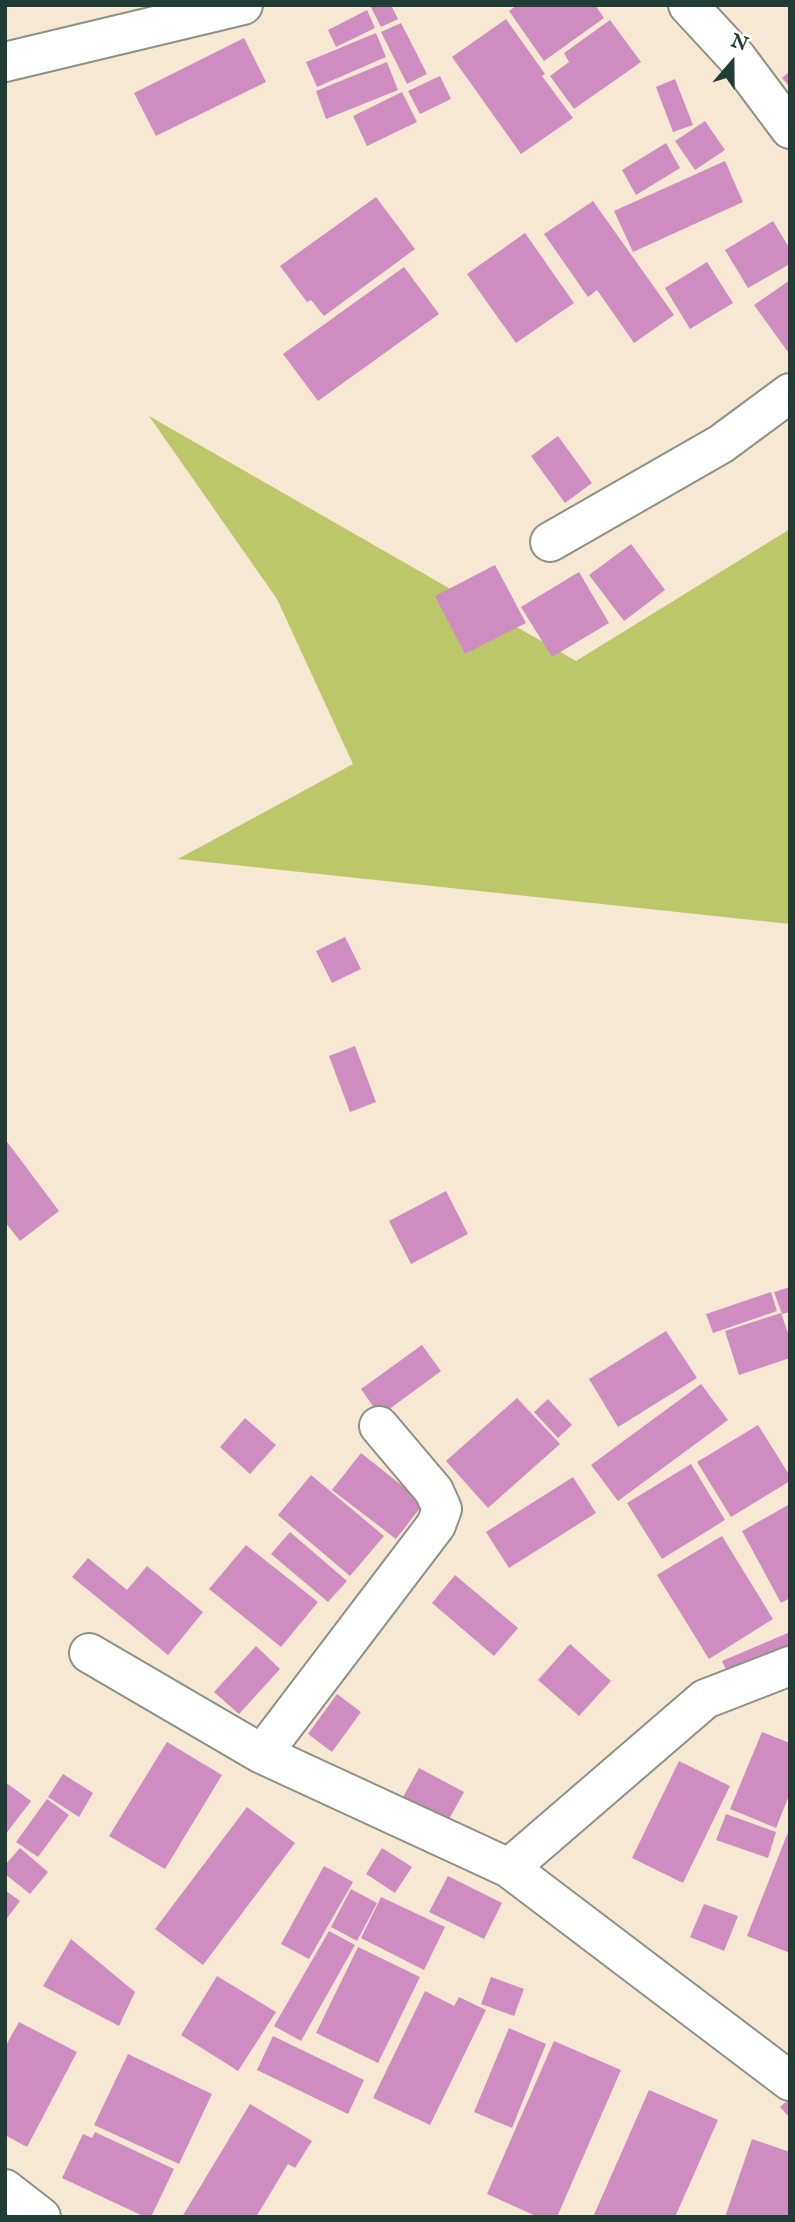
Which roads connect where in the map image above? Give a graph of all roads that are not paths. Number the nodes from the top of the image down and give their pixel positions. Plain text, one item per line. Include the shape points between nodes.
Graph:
1 (243, 5) edge
2 (688, 5) edge
3 (5, 62) edge
4 (790, 129) edge
5 (790, 393) edge
6 (550, 542) dead end
7 (379, 1426) dead end
8 (89, 1653) dead end
9 (790, 1666) edge
10 (262, 1754) junction
11 (509, 1868) junction
12 (790, 2081) edge
13 (5, 2189) edge
14 (41, 2217) edge

1 - 3 street
2 - 4 street via 737,58
5 - 6 street via 721,444
7 - 10 street via 434,1491 442,1509 436,1525
8 - 10 street
9 - 11 street via 705,1699
10 - 11 street
11 - 12 street
13 - 14 street

